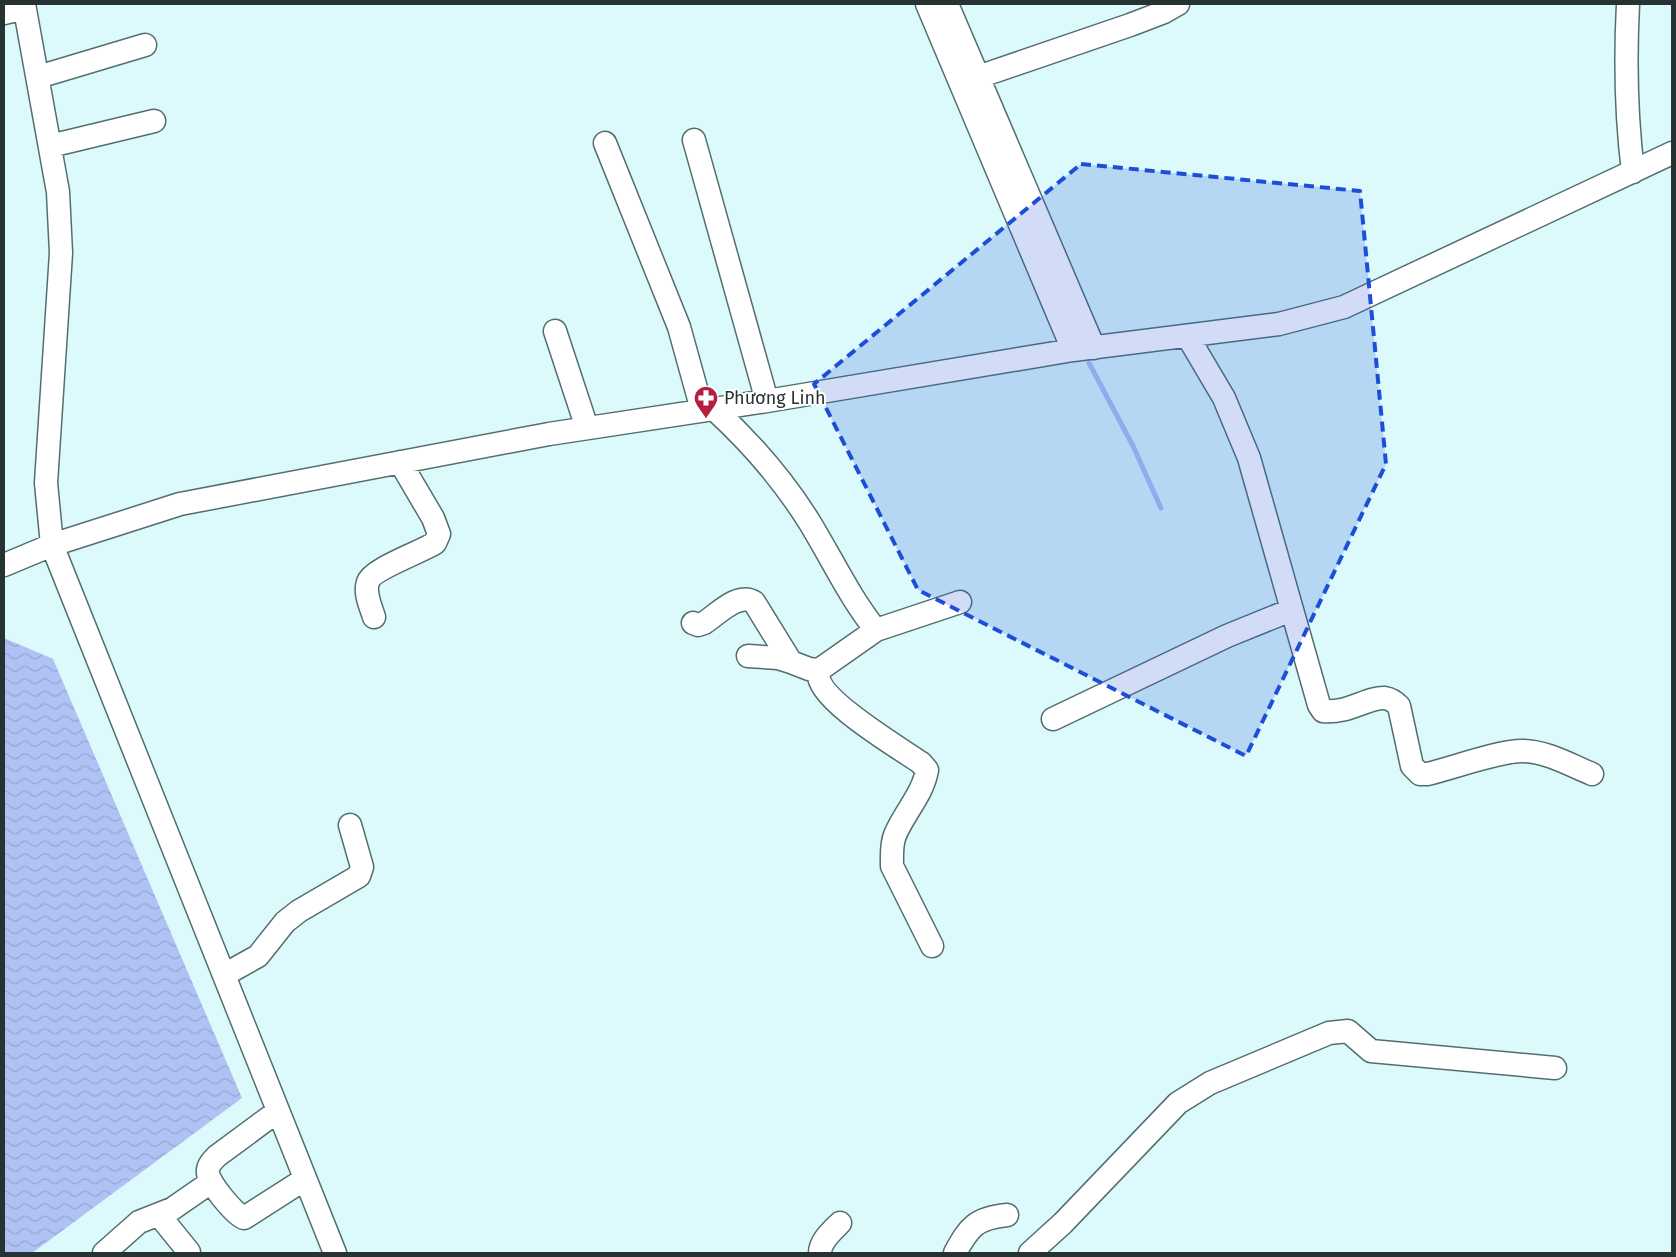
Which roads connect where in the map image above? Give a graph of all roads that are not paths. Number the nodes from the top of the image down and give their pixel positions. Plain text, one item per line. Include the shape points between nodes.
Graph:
1 (927, 4) edge
2 (947, 4) edge
3 (1178, 4) edge
4 (1628, 4) edge
5 (17, 8) edge
6 (146, 45) dead end
7 (38, 77) junction
8 (978, 77) junction
9 (154, 121) dead end
10 (694, 140) dead end
11 (605, 143) dead end
12 (50, 146) junction
13 (1672, 153) edge
14 (1633, 172) junction
15 (555, 331) dead end
16 (1188, 336) junction
17 (1083, 349) junction
18 (767, 401) junction
19 (708, 410) junction
20 (587, 428) junction
21 (400, 462) junction
22 (52, 545) junction
23 (4, 565) edge
24 (960, 602) dead end
25 (1291, 610) junction
26 (374, 617) dead end
27 (692, 623) dead end
28 (876, 630) junction
29 (748, 656) dead end
30 (791, 662) junction
31 (819, 670) junction
32 (1053, 719) dead end
33 (1592, 774) dead end
34 (350, 824) dead end
35 (932, 946) dead end
36 (224, 975) junction
37 (1555, 1068) dead end
38 (278, 1111) junction
39 (305, 1179) junction
40 (211, 1182) junction
41 (159, 1215) junction
42 (1007, 1215) dead end
43 (840, 1223) dead end
44 (189, 1252) edge
45 (104, 1253) edge
46 (335, 1253) edge
47 (820, 1253) edge
48 (955, 1253) edge
49 (1030, 1253) edge

1 - 17 street
2 - 8 street
3 - 8 street via 1130,25
4 - 14 street via 1625,72
5 - 7 street
6 - 7 street
7 - 12 street
8 - 17 street
9 - 12 street
10 - 18 street
11 - 19 street
12 - 22 street via 58,192 61,253 46,483
13 - 14 street
14 - 16 street via 1344,307 1279,324
15 - 20 street
16 - 17 street
16 - 25 street via 1224,398 1249,458
17 - 18 street
18 - 19 street
19 - 20 street
19 - 28 street via 758,454 798,506
20 - 21 street
21 - 22 street via 180,504
21 - 26 street via 439,534 435,543 376,573 368,582 367,594
22 - 23 street
22 - 36 street
24 - 28 street
25 - 32 street via 1227,636
25 - 33 street via 1323,711 1337,713 1384,698 1392,700 1399,706 1412,766 1420,774 1522,751 1543,754
27 - 30 street via 704,623 740,598 749,598
28 - 31 street
29 - 30 street
30 - 31 street
31 - 35 street via 818,681 825,692 927,770 895,835 892,866
34 - 36 street via 362,867 359,876 299,911 285,922 258,956
36 - 38 street
37 - 49 street via 1372,1051 1348,1032 1329,1033 1210,1083 1178,1102 1063,1223
38 - 39 street
38 - 40 street via 217,1156 208,1172
39 - 40 street via 244,1218
39 - 46 street
40 - 41 street
41 - 44 street
41 - 45 street via 138,1222
42 - 48 street via 987,1217 967,1230
43 - 47 street via 826,1238

